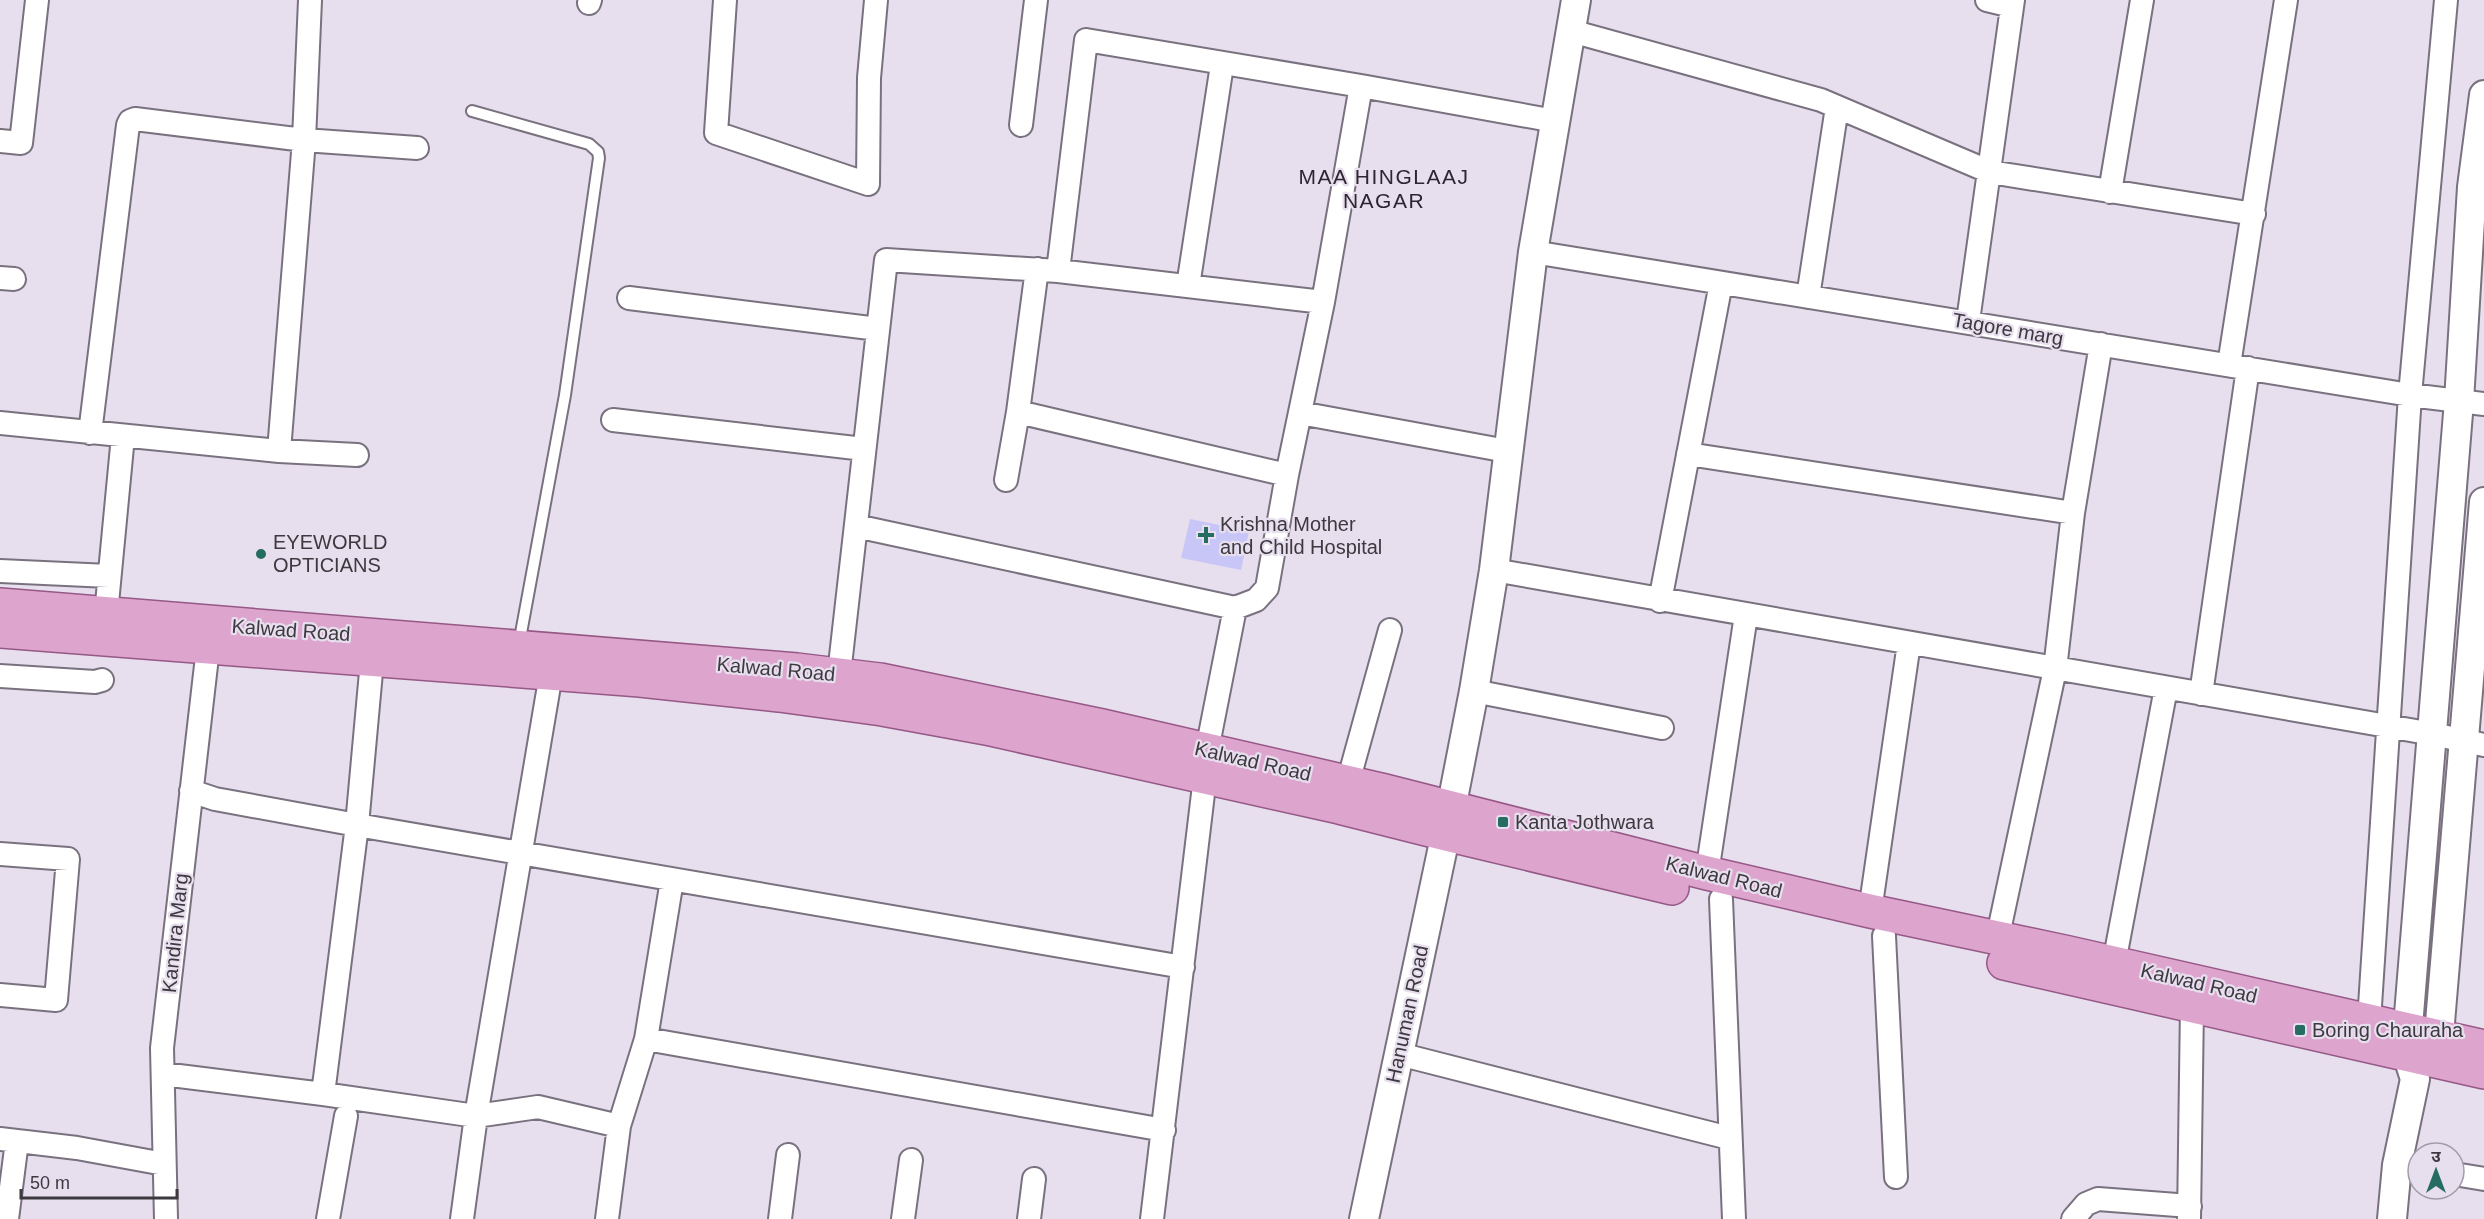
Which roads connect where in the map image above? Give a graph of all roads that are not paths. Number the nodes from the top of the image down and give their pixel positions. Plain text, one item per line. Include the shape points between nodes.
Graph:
1 (37, 0) edge
2 (310, 0) edge
3 (725, 0) edge
4 (876, 0) edge
5 (1036, 0) edge
6 (1576, 0) edge
7 (1987, 0) edge
8 (2142, 0) edge
9 (2286, 0) edge
10 (2446, 0) edge
11 (2012, 3) edge
12 (1571, 31) junction
13 (1222, 65) junction
14 (1361, 86) junction
15 (2484, 95) edge
16 (1837, 107) junction
17 (472, 111) dead end
18 (1555, 121) junction
19 (1021, 125) dead end
20 (304, 140) junction
21 (0, 141) edge
22 (417, 148) dead end
23 (1990, 172) junction
24 (2110, 192) junction
25 (2254, 214) junction
26 (1533, 252) junction
27 (1047, 270) junction
28 (1721, 283) junction
29 (1188, 286) junction
30 (1808, 297) junction
31 (629, 298) dead end
32 (1323, 302) junction
33 (1968, 321) junction
34 (878, 329) junction
35 (2101, 344) junction
36 (2238, 367) junction
37 (2410, 395) junction
38 (2471, 403) edge
39 (1018, 412) junction
40 (1300, 413) junction
41 (613, 420) dead end
42 (0, 423) edge
43 (90, 433) junction
44 (123, 436) junction
45 (864, 449) junction
46 (279, 451) junction
47 (1507, 451) junction
48 (1688, 454) junction
49 (357, 456) dead end
50 (1287, 475) junction
51 (1005, 480) dead end
52 (2484, 502) edge
53 (2073, 513) junction
54 (856, 526) junction
55 (1494, 570) junction
56 (0, 571) edge
57 (109, 576) junction
58 (1660, 600) junction
59 (0, 605) edge
60 (1235, 608) junction
61 (106, 614) junction
62 (1746, 615) junction
63 (1390, 630) dead end
64 (0, 631) edge
65 (200, 639) junction
66 (1909, 643) junction
67 (519, 648) junction
68 (372, 661) junction
69 (2055, 669) junction
70 (551, 674) junction
71 (839, 674) junction
72 (0, 676) edge
73 (102, 680) dead end
74 (2166, 688) junction
75 (1474, 692) junction
76 (2201, 693) junction
77 (876, 694) junction
78 (2387, 726) junction
79 (1662, 728) dead end
80 (2433, 734) junction
81 (2475, 743) edge
82 (1206, 764) junction
83 (1348, 782) junction
84 (191, 791) junction
85 (1448, 822) junction
86 (357, 825) junction
87 (520, 852) junction
88 (0, 854) edge
89 (672, 880) junction
90 (1714, 886) junction
91 (1877, 924) junction
92 (1997, 939) junction
93 (2114, 963) junction
94 (1183, 967) junction
95 (0, 995) edge
96 (2192, 1005) junction
97 (2369, 1021) junction
98 (646, 1040) junction
99 (2484, 1049) edge
100 (2421, 1052) junction
101 (1399, 1054) junction
102 (163, 1074) junction
103 (323, 1094) junction
104 (346, 1116) dead end
105 (476, 1116) junction
106 (619, 1126) junction
107 (1164, 1130) junction
108 (1730, 1138) junction
109 (8, 1140) edge
110 (2410, 1141) edge
111 (788, 1155) dead end
112 (911, 1160) dead end
113 (164, 1164) junction
114 (2406, 1170) edge
115 (2466, 1176) edge
116 (1896, 1177) dead end
117 (1034, 1179) dead end
118 (2484, 1179) edge
119 (2189, 1212) edge
120 (7, 1219) edge
121 (166, 1219) edge
122 (328, 1219) edge
123 (462, 1219) edge
124 (607, 1219) edge
125 (780, 1219) edge
126 (903, 1219) edge
127 (1029, 1219) edge
128 (1152, 1219) edge
129 (1364, 1219) edge
130 (1734, 1219) edge
131 (2073, 1219) edge
132 (2392, 1219) edge

1 - 21 street via 21,143
2 - 20 street
3 - 4 street via 716,133 868,184 869,78
5 - 19 street
6 - 12 street, Hanuman Road
7 - 11 street
8 - 24 street
9 - 25 street
10 - 37 street
11 - 23 street
12 - 16 street
12 - 18 street, Hanuman Road
13 - 14 street
13 - 27 street via 1086,40
13 - 29 street
14 - 18 street
14 - 32 street
15 - 38 street via 2472,187
16 - 23 street
16 - 30 street
17 - 67 lane via 589,144 599,158 565,395
18 - 26 street, Hanuman Road
20 - 22 street
20 - 43 street via 130,121
20 - 46 street
23 - 24 street
23 - 33 street
24 - 25 street
25 - 36 street
26 - 28 street, Tagore marg
26 - 47 street, Hanuman Road
27 - 29 street
27 - 34 street via 886,260
27 - 39 street
28 - 30 street, Tagore marg
28 - 48 street
29 - 32 street
30 - 33 street, Tagore marg
31 - 34 street
32 - 40 street
33 - 35 street, Tagore marg
34 - 45 street
35 - 36 street, Tagore marg
35 - 53 street
36 - 37 street, Tagore marg
36 - 76 street
37 - 38 street, Tagore marg
37 - 78 street
38 - 80 street
39 - 50 street
39 - 51 street
40 - 47 street
40 - 50 street
41 - 45 street
42 - 43 street
43 - 44 street
44 - 46 street
44 - 57 street
45 - 54 street
46 - 49 street
47 - 55 street, Hanuman Road
48 - 53 street
48 - 58 street
50 - 60 street via 1267,588 1256,600
52 - 81 street
53 - 69 street
54 - 60 street
54 - 71 street
55 - 58 street
55 - 75 street, Hanuman Road
56 - 57 street
57 - 61 street
58 - 62 street
59 - 61 main road, Kalwad Road
60 - 82 street
61 - 65 main road, Kalwad Road
62 - 66 street
62 - 90 street
63 - 83 street
64 - 65 main road, Kalwad Road
65 - 67 main road, Kalwad Road
65 - 68 main road, Kalwad Road
65 - 84 street, Kandira Marg
66 - 69 street
66 - 91 street
67 - 71 main road, Kalwad Road
68 - 70 main road, Kalwad Road
68 - 86 street
69 - 74 street
69 - 92 street
70 - 77 main road, Kalwad Road via 755,692
70 - 87 street
71 - 77 main road, Kalwad Road
72 - 73 street
74 - 76 street
74 - 93 street
75 - 79 street
75 - 85 street, Hanuman Road
76 - 78 street
77 - 82 main road, Kalwad Road via 986,728
78 - 80 street
78 - 97 street
80 - 81 street
80 - 100 street
81 - 100 street
82 - 83 main road, Kalwad Road
82 - 85 main road, Kalwad Road via 1339,807
82 - 94 street
83 - 85 main road, Kalwad Road
84 - 86 street via 215,799
84 - 102 street, Kandira Marg via 162,1048
85 - 90 main road, Kalwad Road
85 - 101 street, Hanuman Road
86 - 87 street
86 - 103 street
87 - 89 street
87 - 105 street
88 - 95 street via 68,859 56,1000
89 - 94 street
89 - 98 street
90 - 91 main road, Kalwad Road
90 - 108 street
91 - 92 main road, Kalwad Road
91 - 96 main road, Kalwad Road
91 - 116 street
92 - 93 main road, Kalwad Road
93 - 97 main road, Kalwad Road
94 - 107 street
96 - 100 main road, Kalwad Road
96 - 119 street
97 - 100 main road, Kalwad Road
98 - 106 street
98 - 107 street
99 - 100 main road, Kalwad Road
100 - 110 street
101 - 108 street
101 - 129 street, Hanuman Road
102 - 103 street
102 - 113 street, Kandira Marg
103 - 105 street
104 - 122 street
105 - 106 street via 537,1107
105 - 123 street
106 - 124 street
107 - 128 street
108 - 130 street
109 - 113 street
109 - 120 street
111 - 125 street
112 - 126 street
113 - 121 street, Kandira Marg
114 - 132 street
115 - 118 street
117 - 127 street
119 - 131 street via 2098,1199 2085,1204

